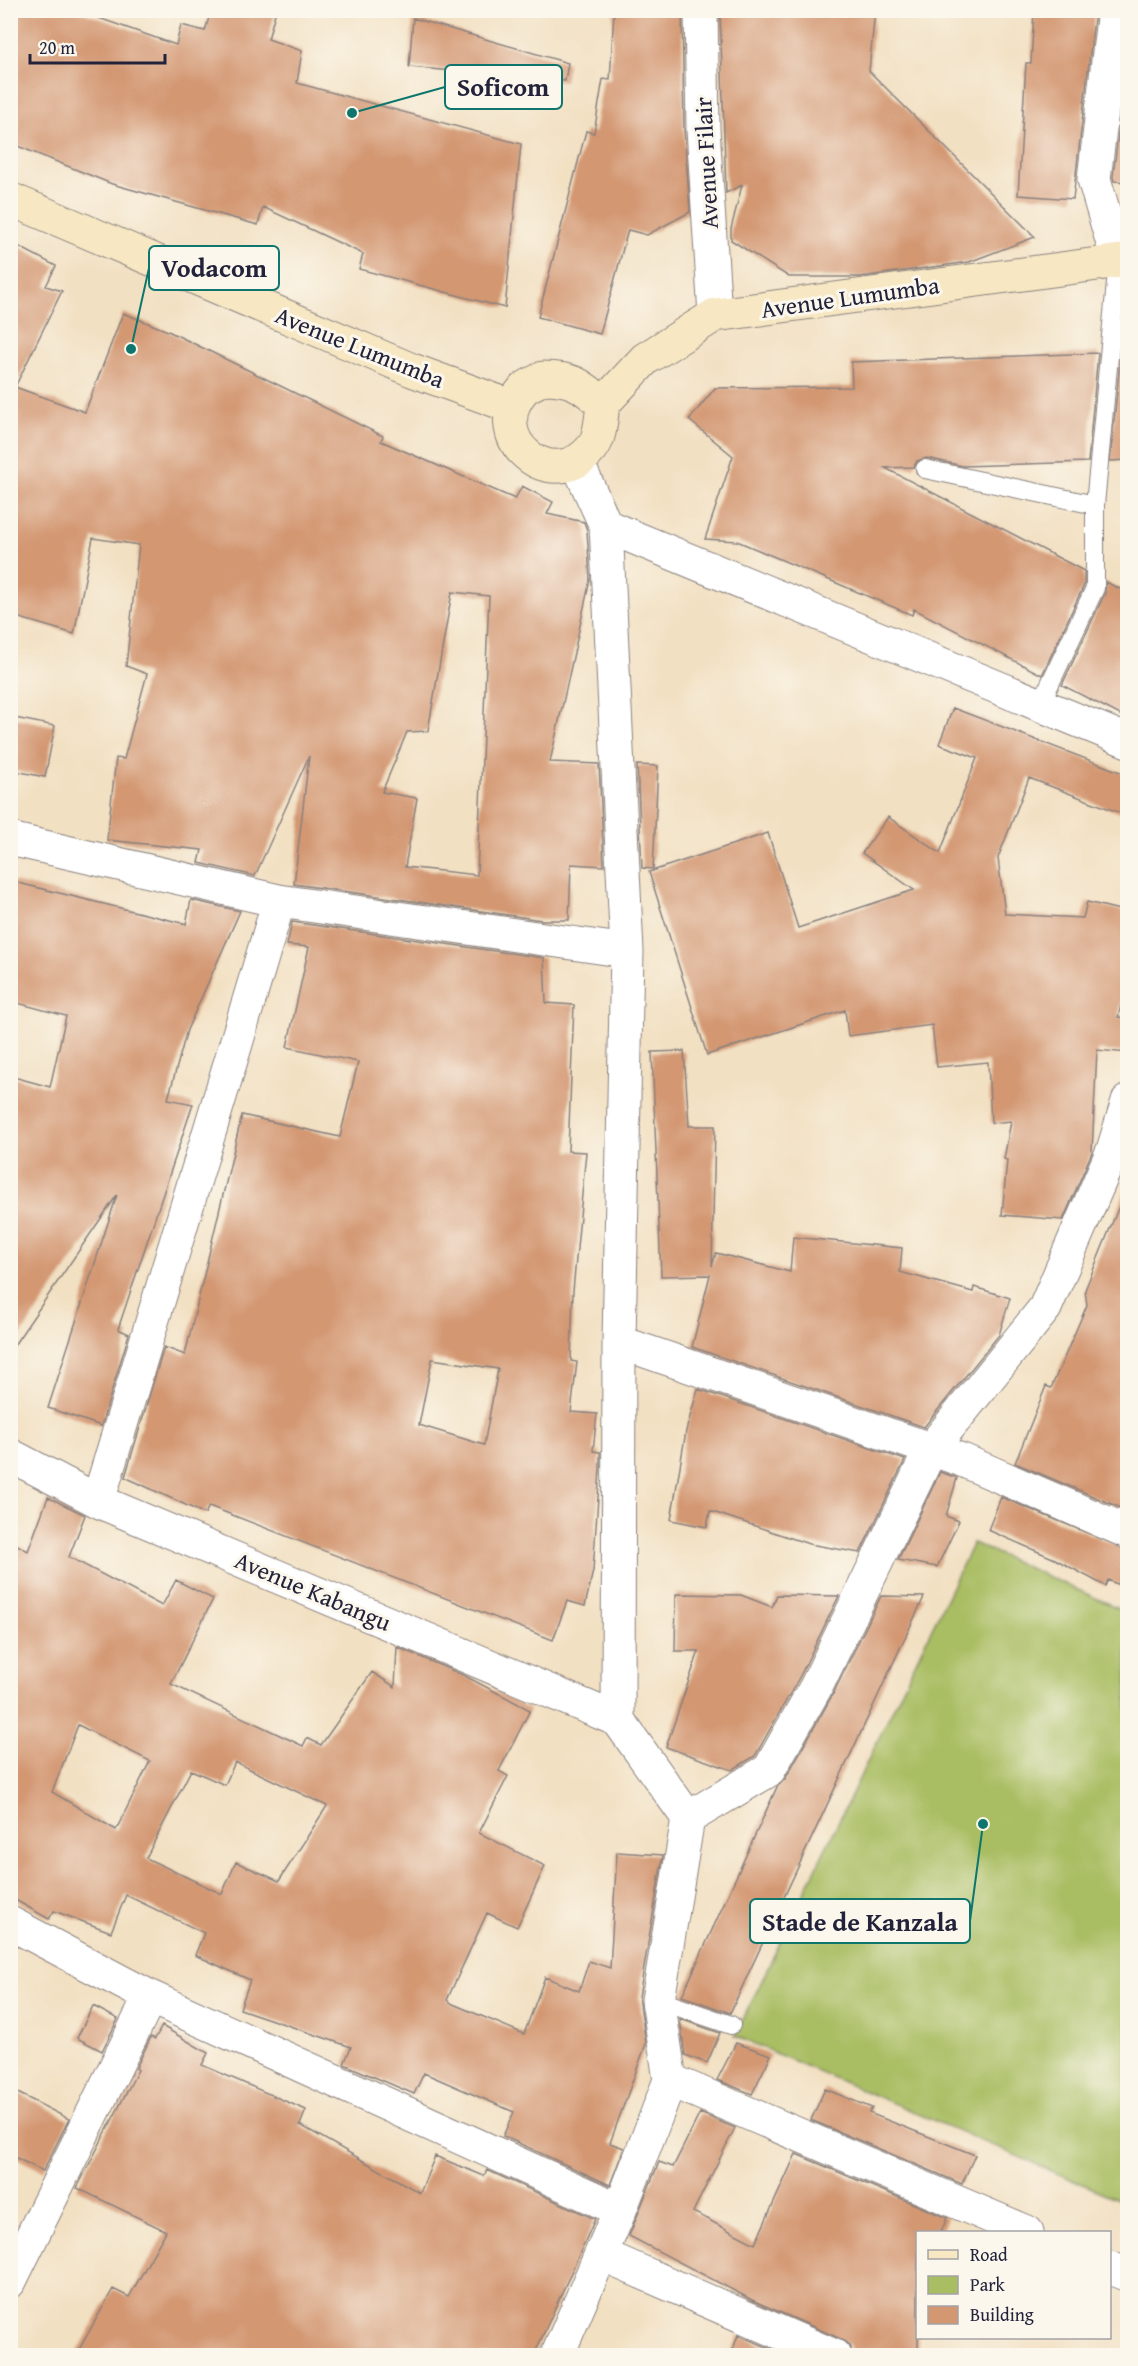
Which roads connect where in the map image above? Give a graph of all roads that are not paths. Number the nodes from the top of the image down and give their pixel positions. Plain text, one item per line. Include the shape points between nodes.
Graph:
1 (701, 10) edge
2 (1114, 10) edge
3 (10, 199) edge
4 (1124, 257) edge
5 (714, 315) junction
6 (603, 404) junction
7 (513, 407) junction
8 (577, 462) junction
9 (925, 469) dead end
10 (1095, 505) junction
11 (606, 526) junction
12 (1040, 705) junction
13 (1128, 741) edge
14 (10, 839) edge
15 (279, 901) junction
16 (627, 951) junction
17 (1128, 1101) edge
18 (1120, 1153) edge
19 (619, 1342) junction
20 (931, 1449) junction
21 (10, 1455) edge
22 (98, 1501) junction
23 (1128, 1532) edge
24 (618, 1720) junction
25 (688, 1818) junction
26 (10, 1923) edge
27 (150, 1997) junction
28 (658, 2000) junction
29 (730, 2025) dead end
30 (670, 2080) junction
31 (620, 2210) junction
32 (1025, 2231) edge
33 (602, 2255) junction
34 (1111, 2268) edge
35 (1128, 2275) edge
36 (10, 2282) edge
37 (557, 2355) edge
38 (834, 2355) edge

1 - 5 street, Avenue Filair via 703,129
2 - 4 street via 1094,179
3 - 7 main road, Avenue Lumumba via 412,370
4 - 5 main road, Avenue Lumumba
4 - 10 lane
5 - 6 main road, Avenue Lumumba via 645,359
6 - 7 main road via 584,387 564,378 543,378 524,389
6 - 8 main road via 593,447
7 - 8 main road via 511,429 519,449 535,462 557,467
8 - 11 street
9 - 10 lane
10 - 12 lane via 1095,588
11 - 12 street
11 - 16 street
12 - 13 street
14 - 15 street
15 - 16 street
15 - 22 street
16 - 19 street
17 - 18 street
18 - 20 street via 1045,1308
19 - 20 street
19 - 24 street
20 - 23 street
20 - 25 street via 817,1685 769,1770
21 - 22 street, Avenue Kabangu
22 - 24 street, Avenue Kabangu
24 - 25 street
25 - 28 street
26 - 27 street
27 - 31 street
27 - 36 street
28 - 29 lane
28 - 30 street
30 - 31 street
30 - 32 street
31 - 33 street
33 - 37 street
33 - 38 street
34 - 35 street

